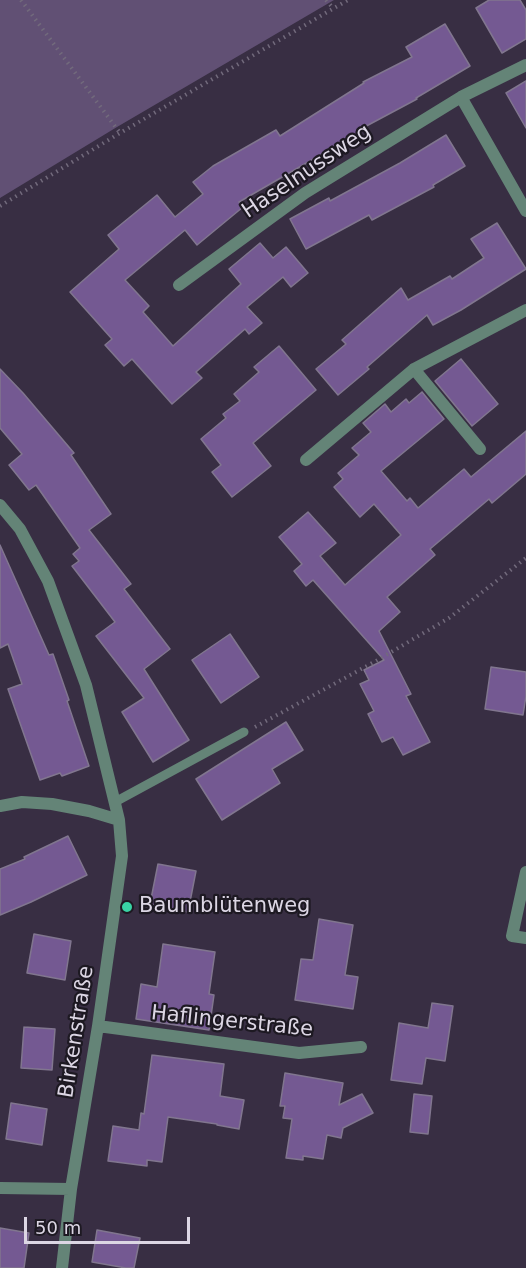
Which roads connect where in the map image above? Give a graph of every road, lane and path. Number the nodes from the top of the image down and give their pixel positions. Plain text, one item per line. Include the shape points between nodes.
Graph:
1 (21, 0) edge
2 (326, 0) edge
3 (348, 0) edge
4 (333, 8) junction
5 (526, 65) edge
6 (461, 97) junction
7 (120, 133) junction
8 (0, 206) edge
9 (526, 211) edge
10 (179, 285) dead end
11 (526, 310) edge
12 (414, 369) junction
13 (480, 449) dead end
14 (306, 460) dead end
15 (0, 505) edge
16 (526, 558) edge
17 (244, 732) joint
18 (115, 802) junction
19 (0, 806) edge
20 (119, 820) junction
21 (526, 872) edge
22 (526, 938) edge
23 (98, 1026) junction
24 (361, 1047) dead end
25 (0, 1188) edge
26 (71, 1189) junction
27 (62, 1268) edge

1 - 7 path
2 - 4 path
3 - 4 path
4 - 7 path
5 - 6 street, Haselnussweg
6 - 9 street
6 - 10 street, Haselnussweg via 305,193
7 - 8 path
11 - 12 street
12 - 13 street
12 - 14 street
15 - 18 street, Birkenstraße via 20,529 48,581 86,685
16 - 17 path via 449,618
17 - 18 lane
18 - 20 street, Birkenstraße
19 - 20 street via 22,802 52,804
20 - 23 street, Birkenstraße via 122,856
21 - 22 street via 512,936
23 - 24 street, Haflingerstraße via 299,1053
23 - 26 street, Birkenstraße
25 - 26 street
26 - 27 street, Birkenstraße

